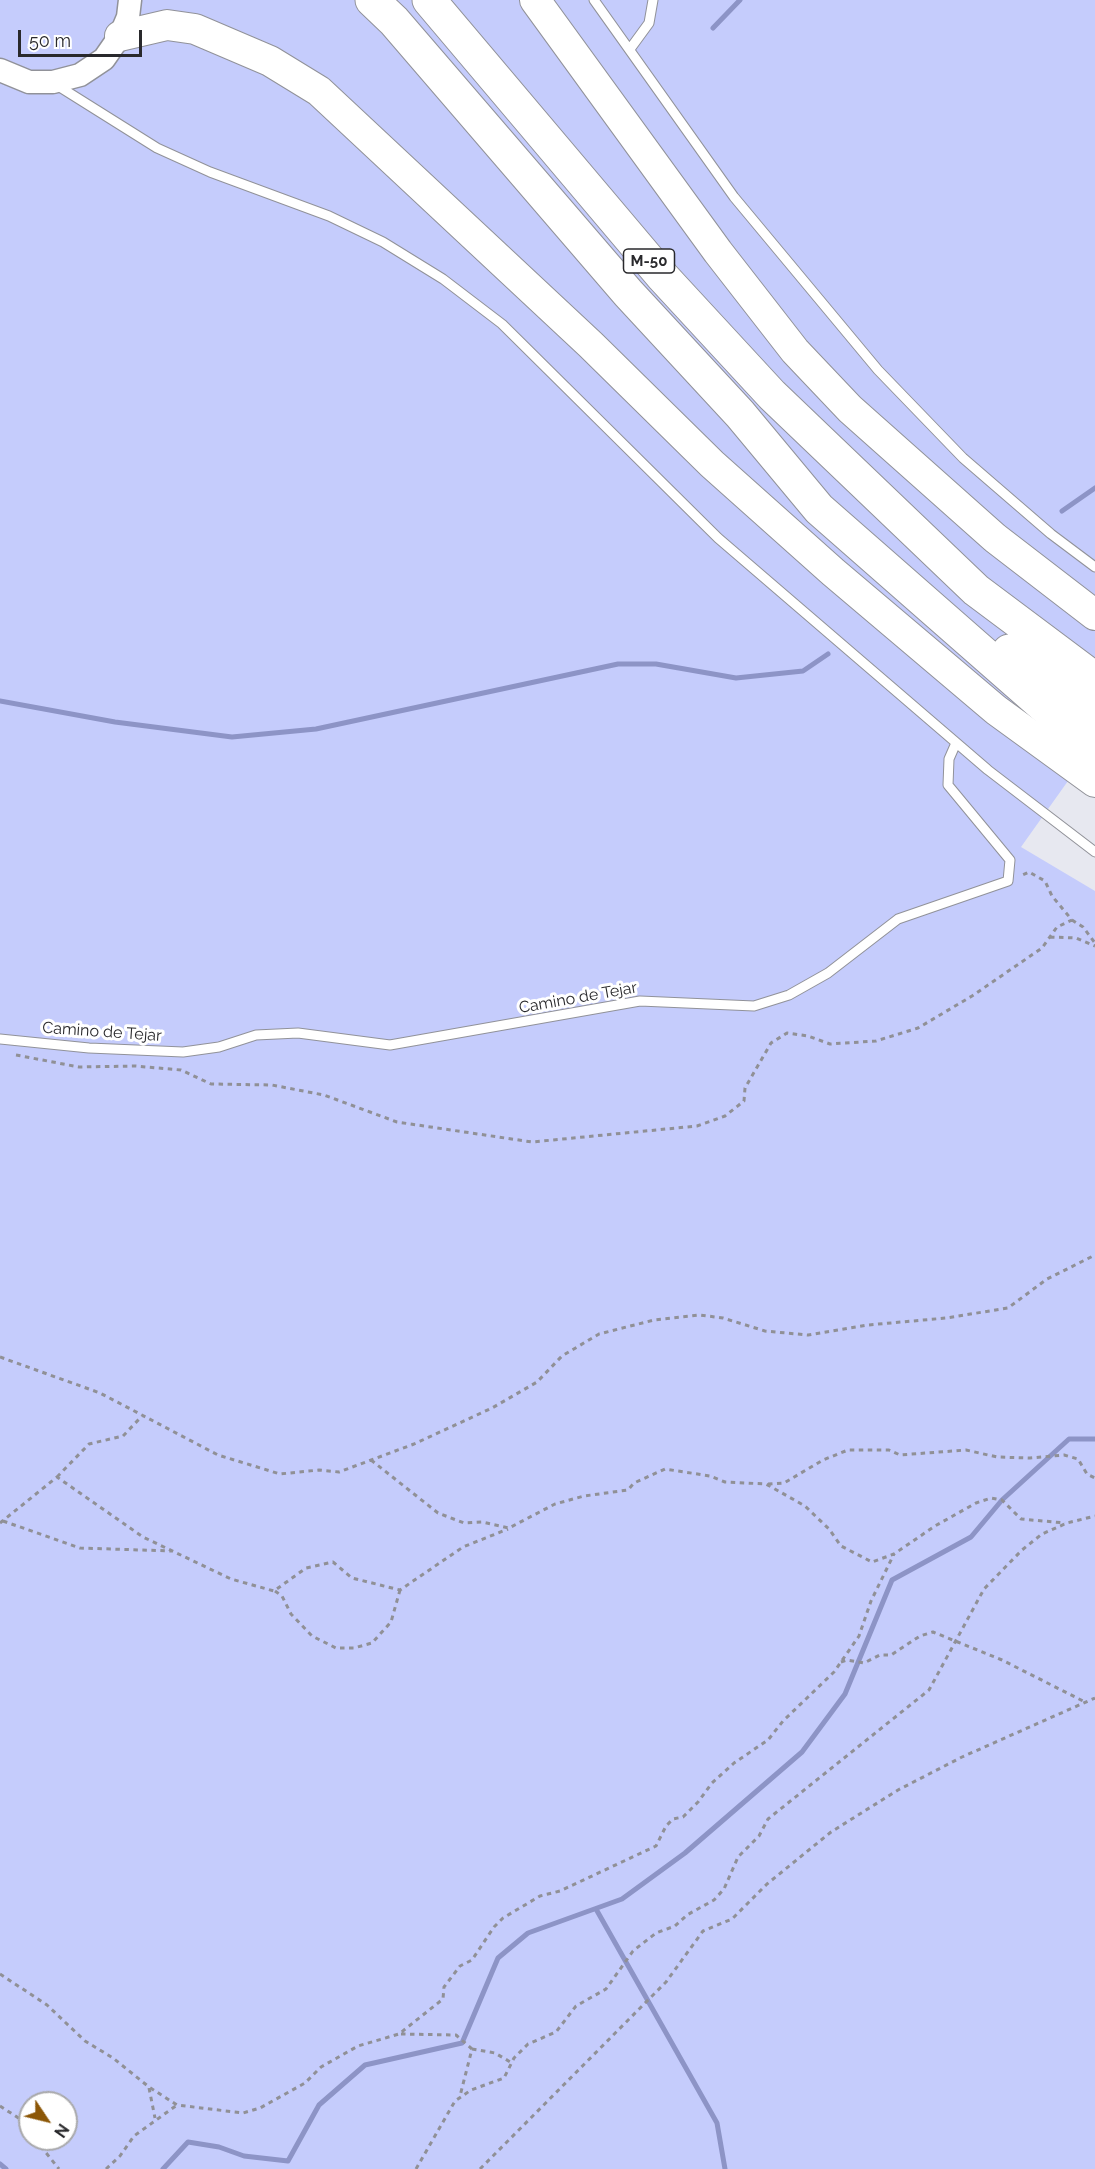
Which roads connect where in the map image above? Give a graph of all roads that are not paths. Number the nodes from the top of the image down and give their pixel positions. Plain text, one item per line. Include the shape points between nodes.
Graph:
1 (130, 0) edge
2 (372, 0) edge
3 (429, 0) edge
4 (535, 0) edge
5 (594, 0) edge
6 (653, 0) edge
7 (120, 36) junction
8 (630, 49) junction
9 (0, 70) edge
10 (53, 82) junction
11 (740, 414) junction
12 (887, 507) junction
13 (1095, 567) edge
14 (1095, 615) edge
15 (1095, 653) edge
16 (1095, 679) edge
17 (1095, 716) edge
18 (956, 743) junction
19 (1095, 751) edge
20 (1095, 782) edge
21 (1095, 852) edge
22 (2, 1039) edge

1 - 7 street
2 - 11 highway, M-50 via 628,293
3 - 12 highway, M-50 via 663,277 772,395
4 - 14 highway via 711,243 795,351 850,409 995,538
5 - 8 lane
6 - 8 lane via 649,23
7 - 10 street via 104,59 80,75
7 - 20 highway via 167,25 195,29 270,61 319,91 591,345 712,464 833,573 996,710
8 - 13 lane via 734,197 878,370 963,458
9 - 10 street via 29,82
10 - 18 lane via 157,148 329,216 383,242 443,279 502,324 718,538
11 - 17 highway, M-50 via 834,503 973,623
11 - 19 highway via 819,510
12 - 15 highway
12 - 16 highway, M-50 via 975,590
18 - 21 lane
18 - 22 lane, Camino de Tejar via 949,759 948,785 1010,860 1008,881 898,919 828,973 789,995 754,1005 640,1001 390,1045 298,1033 256,1035 219,1047 183,1052

